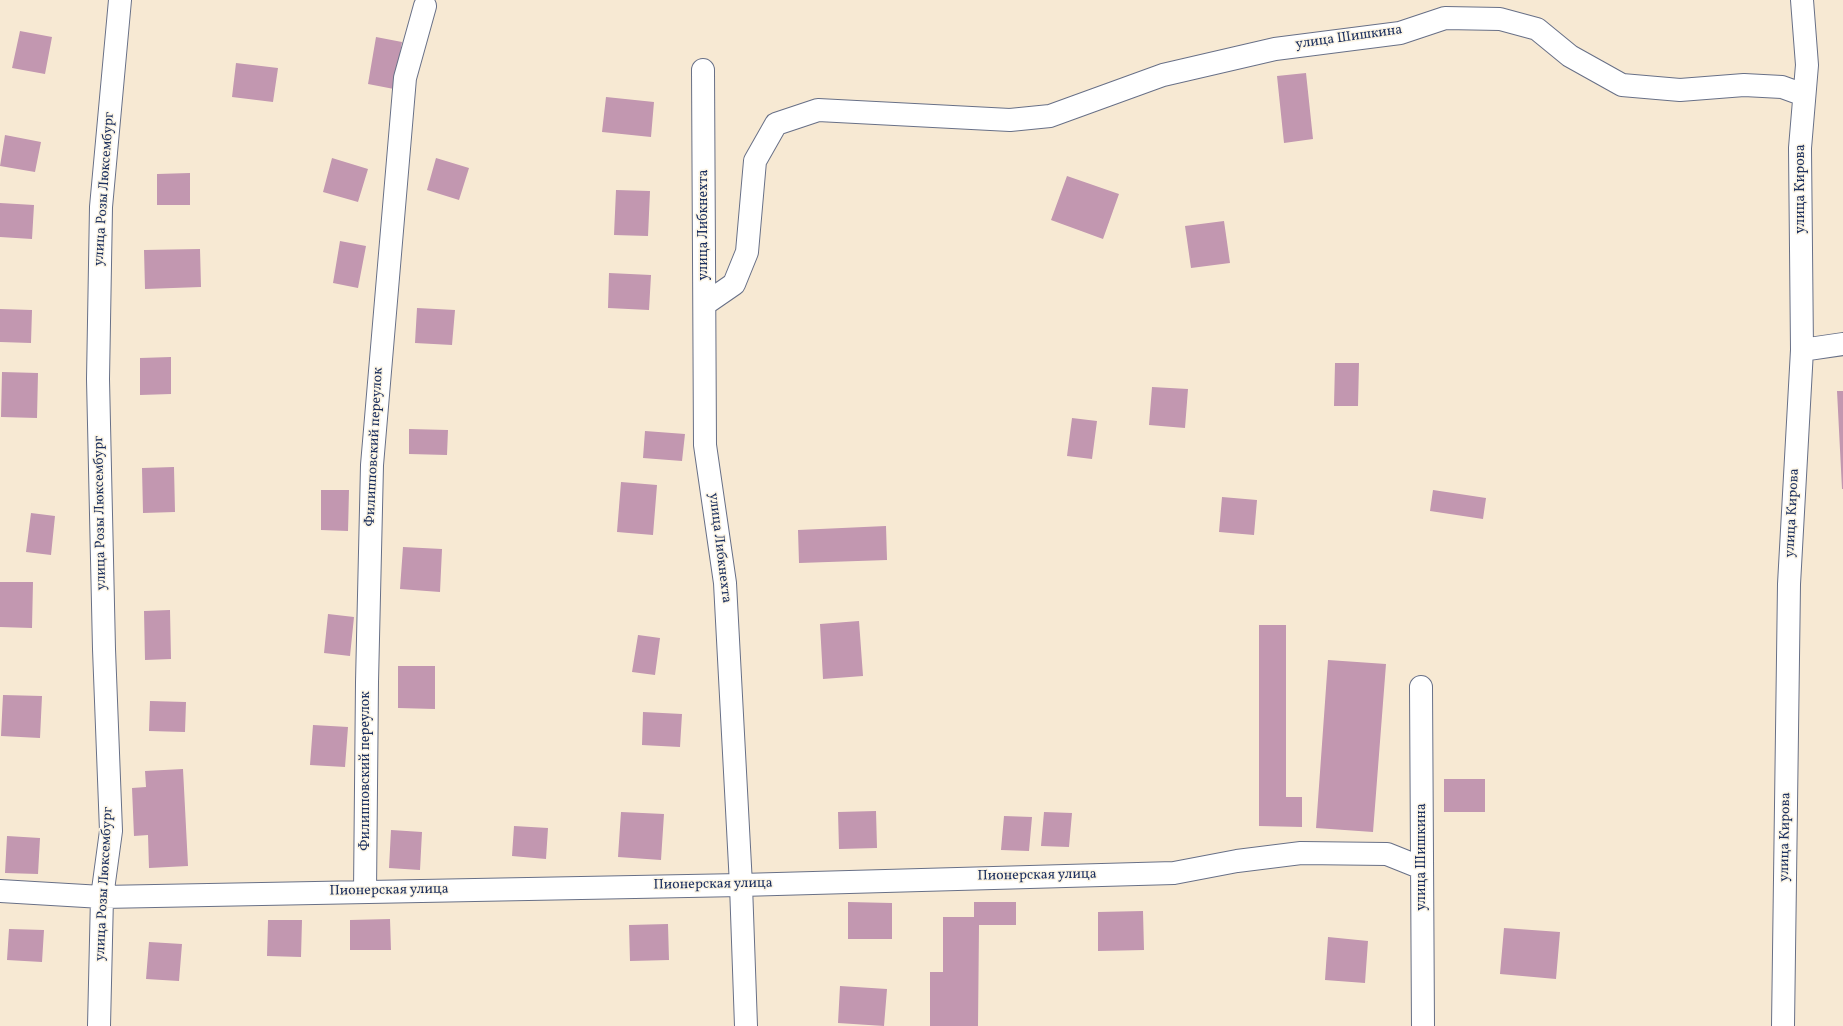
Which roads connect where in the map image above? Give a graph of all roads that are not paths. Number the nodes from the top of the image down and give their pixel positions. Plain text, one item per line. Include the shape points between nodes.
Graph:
1 (120, 0) edge
2 (1802, 0) edge
3 (425, 6) dead end
4 (703, 70) dead end
5 (1804, 95) junction
6 (705, 304) junction
7 (1843, 344) edge
8 (1802, 350) junction
9 (1421, 687) dead end
10 (1422, 868) junction
11 (741, 885) junction
12 (0, 891) edge
13 (365, 892) junction
14 (102, 897) junction
15 (99, 1026) edge
16 (746, 1026) edge
17 (1423, 1026) edge
18 (1783, 1026) edge

1 - 14 street, улица Розы Люксембург via 101,215 98,379 111,831
2 - 5 street, улица Кирова via 1807,64
3 - 13 street, Филипповский переулок via 405,78 372,465
4 - 6 street, улица Либкнехта
5 - 6 street, улица Шишкина via 1782,87 1744,85 1680,90 1622,85 1570,56 1537,29 1500,19 1445,18 1400,33 1275,49 1163,75 1050,116 1010,120 818,110 776,124 755,160 747,252 734,284
5 - 8 street, улица Кирова via 1800,148
6 - 11 street, улица Либкнехта via 705,445 725,583
7 - 8 street
8 - 18 street, улица Кирова via 1789,584
9 - 10 street, улица Шишкина
10 - 11 street, Пионерская улица via 1387,854 1301,853 1236,861 1174,874
10 - 17 street, улица Шишкина
11 - 13 street, Пионерская улица
11 - 16 street, улица Либкнехта
12 - 14 street, Пионерская улица
13 - 14 street, Пионерская улица
14 - 15 street, улица Розы Люксембург

